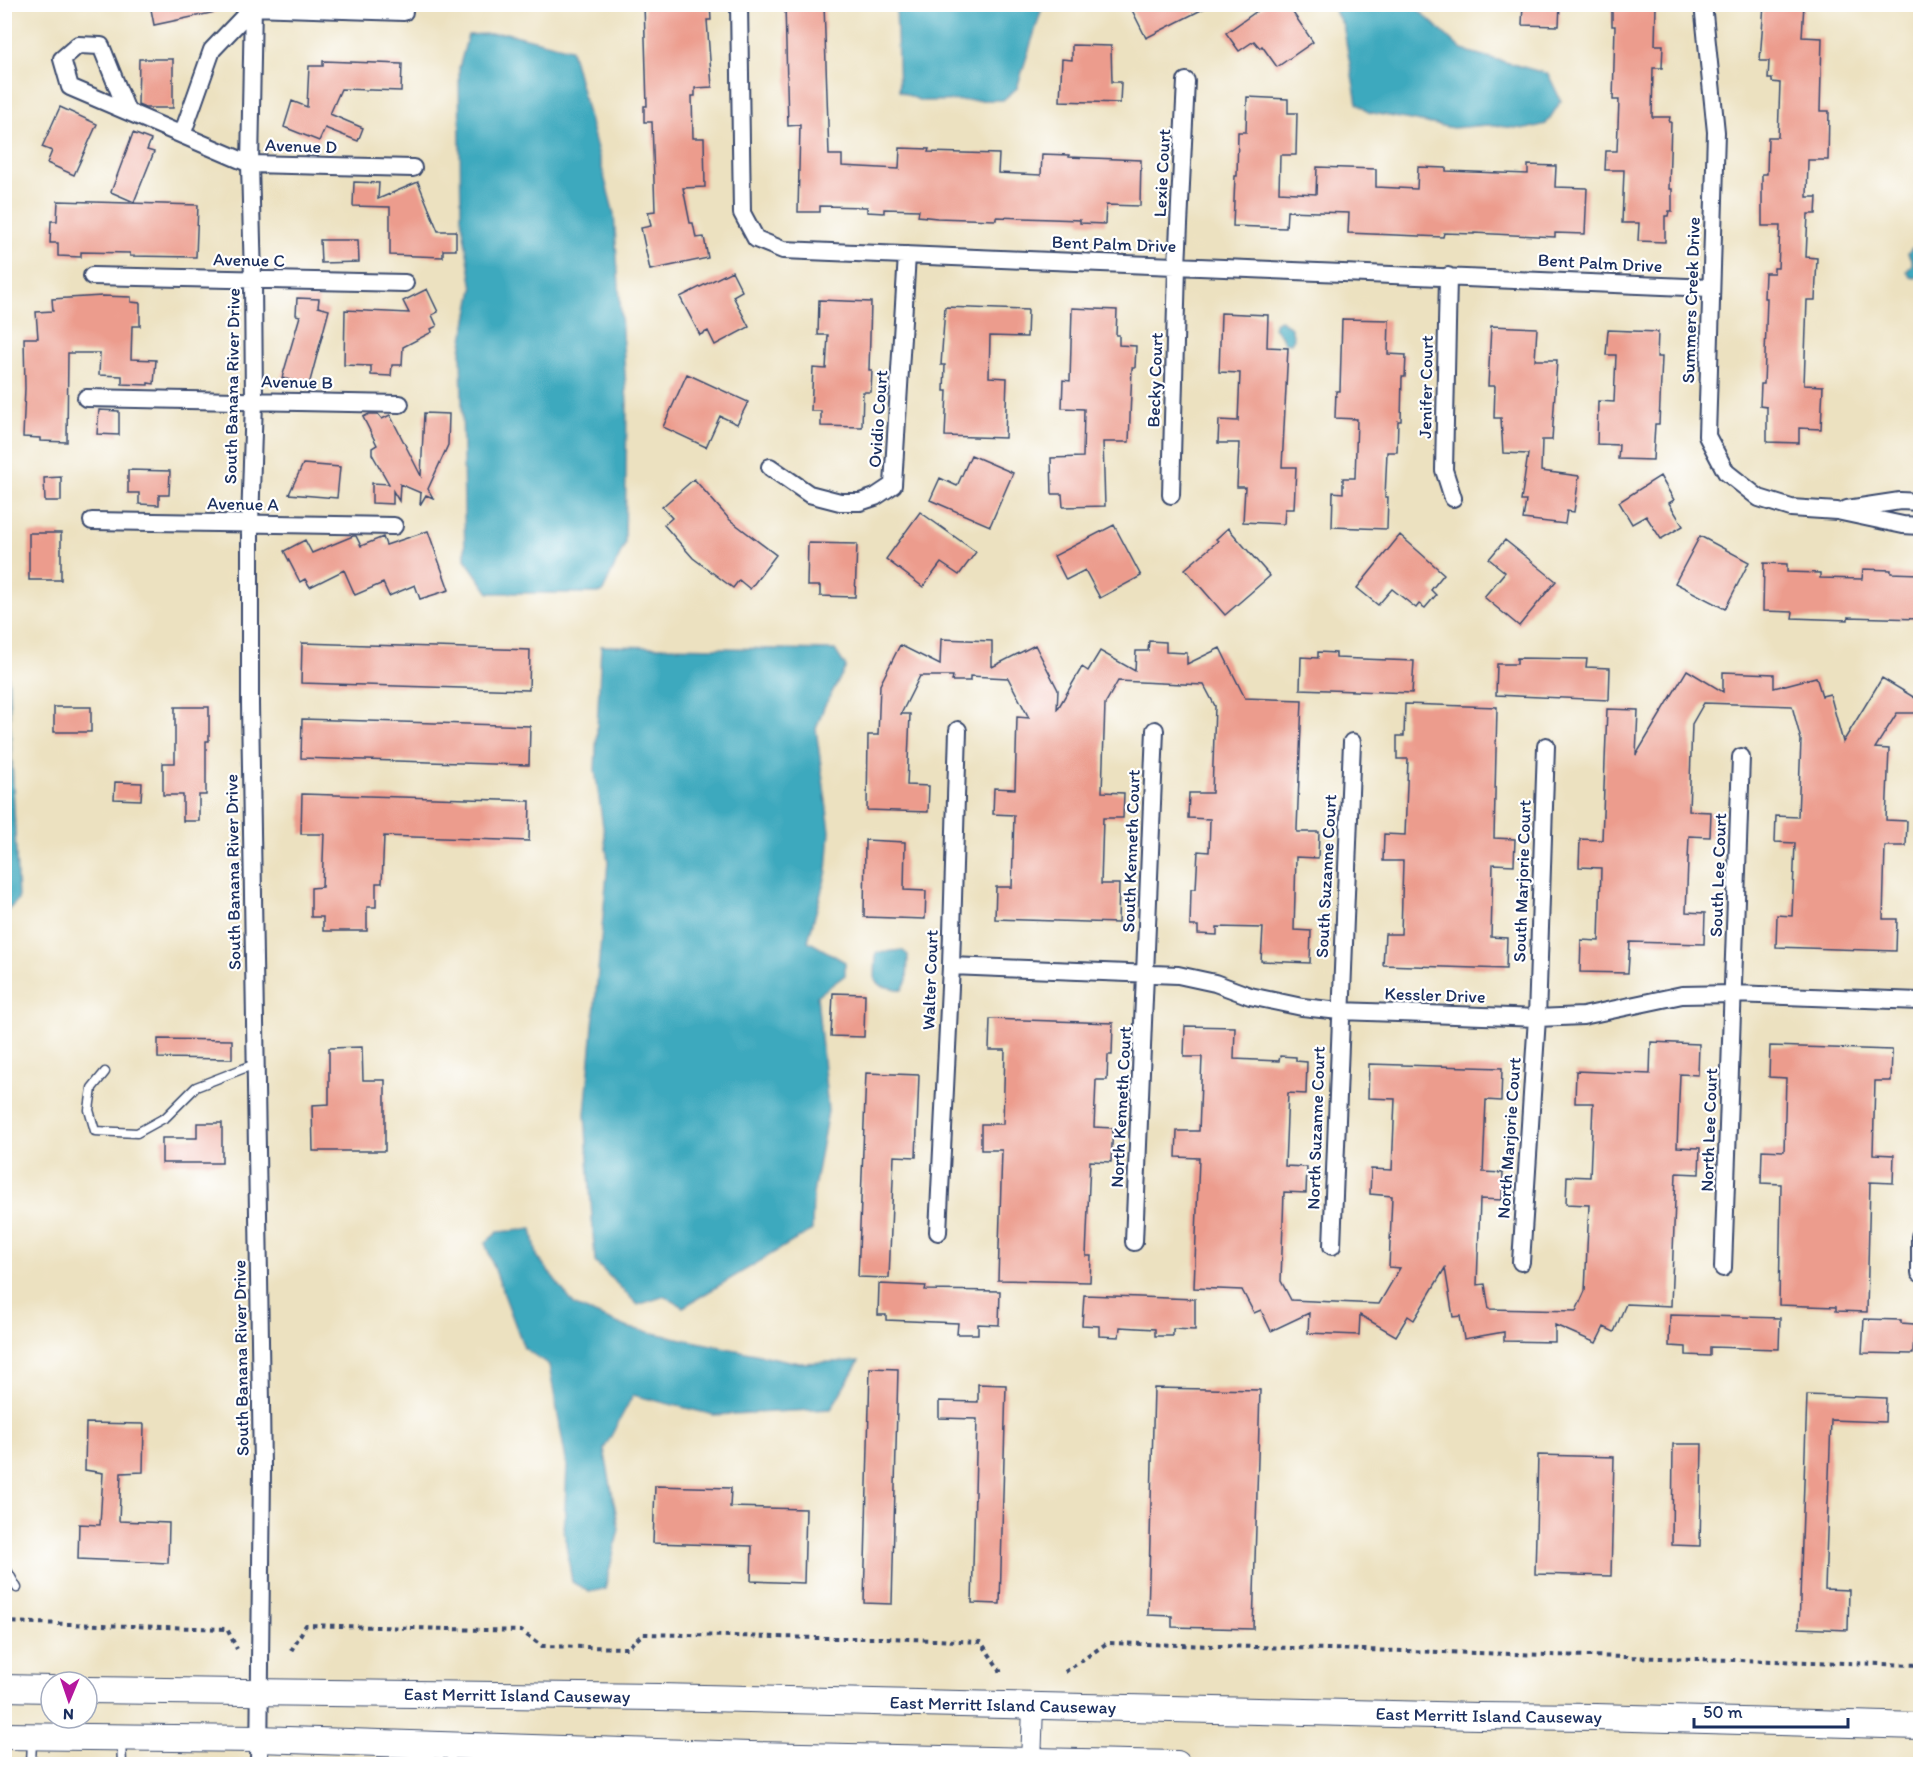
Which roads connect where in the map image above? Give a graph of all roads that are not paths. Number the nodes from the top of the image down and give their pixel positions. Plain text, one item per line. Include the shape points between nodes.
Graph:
1 (739, 4) edge
2 (1703, 4) edge
3 (253, 6) edge
4 (404, 12) dead end
5 (1186, 81) dead end
6 (128, 111) dead end
7 (182, 135) junction
8 (250, 164) junction
9 (413, 168) dead end
10 (907, 255) junction
11 (1177, 266) junction
12 (92, 276) dead end
13 (1448, 276) junction
14 (253, 279) junction
15 (405, 283) dead end
16 (1711, 288) junction
17 (86, 398) dead end
18 (254, 401) junction
19 (400, 404) dead end
20 (770, 467) dead end
21 (1171, 495) dead end
22 (1452, 498) dead end
23 (1920, 502) edge
24 (1837, 511) junction
25 (92, 521) dead end
26 (250, 524) junction
27 (394, 526) dead end
28 (1920, 526) edge
29 (958, 730) dead end
30 (1155, 730) dead end
31 (1352, 742) dead end
32 (1546, 746) dead end
33 (1741, 757) dead end
34 (951, 966) junction
35 (1146, 973) junction
36 (1734, 994) junction
37 (1920, 1001) edge
38 (1340, 1011) junction
39 (1537, 1018) junction
40 (255, 1064) junction
41 (105, 1072) dead end
42 (938, 1232) dead end
43 (1920, 1236) edge
44 (1134, 1242) dead end
45 (1332, 1246) dead end
46 (1521, 1262) dead end
47 (1724, 1268) dead end
48 (1920, 1273) edge
49 (4, 1565) edge
50 (17, 1588) dead end
51 (4, 1688) edge
52 (39, 1689) edge
53 (99, 1690) edge
54 (259, 1693) junction
55 (1033, 1706) junction
56 (1920, 1726) edge
57 (4, 1736) edge
58 (32, 1737) junction
59 (121, 1738) junction
60 (258, 1739) junction
61 (451, 1755) edge
62 (1031, 1763) edge
63 (31, 1764) edge
64 (122, 1764) edge
65 (259, 1764) edge
66 (1177, 1764) edge

1 - 10 street, Bent Palm Drive via 742,213 756,239 783,250
2 - 16 street, Summers Creek Drive via 1716,132
3 - 4 street
3 - 7 street via 212,51
3 - 8 street, South Banana River Drive
5 - 11 street, Lexie Court
6 - 7 street, Avenue D
7 - 8 street, Avenue D
8 - 9 street, Avenue D
8 - 14 street, South Banana River Drive
10 - 11 street, Bent Palm Drive
10 - 20 street, Ovidio Court via 893,485 860,502 840,502 809,494
11 - 13 street, Bent Palm Drive
11 - 21 street, Becky Court
12 - 14 street, Avenue C
13 - 16 street, Bent Palm Drive
13 - 22 street, Jenifer Court via 1444,470
14 - 15 street, Avenue C
14 - 18 street, South Banana River Drive
16 - 24 street, Summers Creek Drive via 1707,436 1726,472 1759,498 1791,508
17 - 18 street, Avenue B
18 - 19 street, Avenue B
18 - 26 street, South Banana River Drive
23 - 24 street, Summers Creek Drive via 1900,501
24 - 28 street, Summers Creek Drive
25 - 26 street, Avenue A
26 - 27 street, Avenue A
26 - 40 street, South Banana River Drive
29 - 34 street, Walter Court
30 - 35 street, South Kenneth Court
31 - 38 street, South Suzanne Court
32 - 39 street, South Marjorie Court
33 - 36 street, South Lee Court
34 - 35 street, Kessler Drive
34 - 42 street, Walter Court
35 - 38 street, Kessler Drive via 1187,977 1250,996
35 - 44 street, North Kenneth Court
36 - 37 street, Kessler Drive
36 - 39 street, Kessler Drive via 1682,995 1583,1016
36 - 47 street, North Lee Court
38 - 39 street, Kessler Drive
38 - 45 street, North Suzanne Court
39 - 46 street, North Marjorie Court
40 - 41 lane via 196,1087 166,1117 137,1133 94,1131 89,1110 92,1088
40 - 54 street, South Banana River Drive via 262,1468
43 - 48 street
49 - 50 lane
51 - 52 main road
53 - 54 main road, East Merritt Island Causeway
54 - 55 main road, East Merritt Island Causeway
54 - 60 street, South Banana River Drive
55 - 56 main road, East Merritt Island Causeway
55 - 62 street
57 - 58 main road
58 - 59 main road
58 - 63 lane
59 - 60 main road
59 - 64 lane
60 - 61 main road
60 - 65 street, South Banana River Drive
61 - 62 main road via 638,1754
62 - 66 main road

